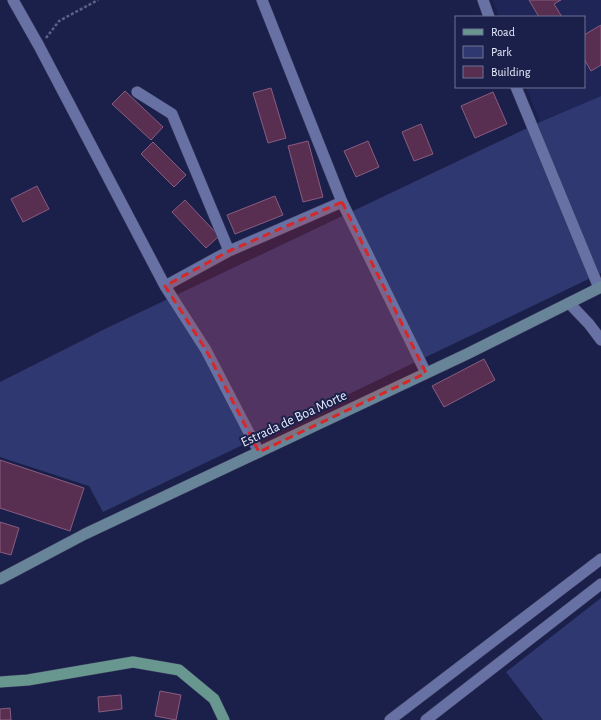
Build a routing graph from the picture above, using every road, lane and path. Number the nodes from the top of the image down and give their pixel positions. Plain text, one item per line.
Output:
1 (13, 0) edge
2 (98, 0) edge
3 (262, 0) edge
4 (483, 0) edge
5 (489, 16) edge
6 (39, 46) junction
7 (516, 88) edge
8 (137, 92) dead end
9 (342, 202) junction
10 (229, 251) junction
11 (165, 286) junction
12 (600, 288) edge
13 (569, 303) junction
14 (601, 340) edge
15 (426, 373) junction
16 (259, 452) junction
17 (601, 559) edge
18 (0, 579) edge
19 (601, 584) edge
20 (0, 682) edge
21 (224, 720) edge
22 (390, 720) edge
23 (426, 720) edge

1 - 6 street
2 - 6 path
3 - 9 street
4 - 5 street
6 - 11 street
7 - 12 street
8 - 10 street
9 - 10 street
9 - 15 street
10 - 11 street
11 - 16 street
12 - 13 main road, Estrada de Boa Morte
13 - 14 street
13 - 15 main road, Estrada de Boa Morte
15 - 16 main road, Estrada de Boa Morte
16 - 18 main road, Estrada de Boa Morte
17 - 22 street
19 - 23 street
20 - 21 main road

